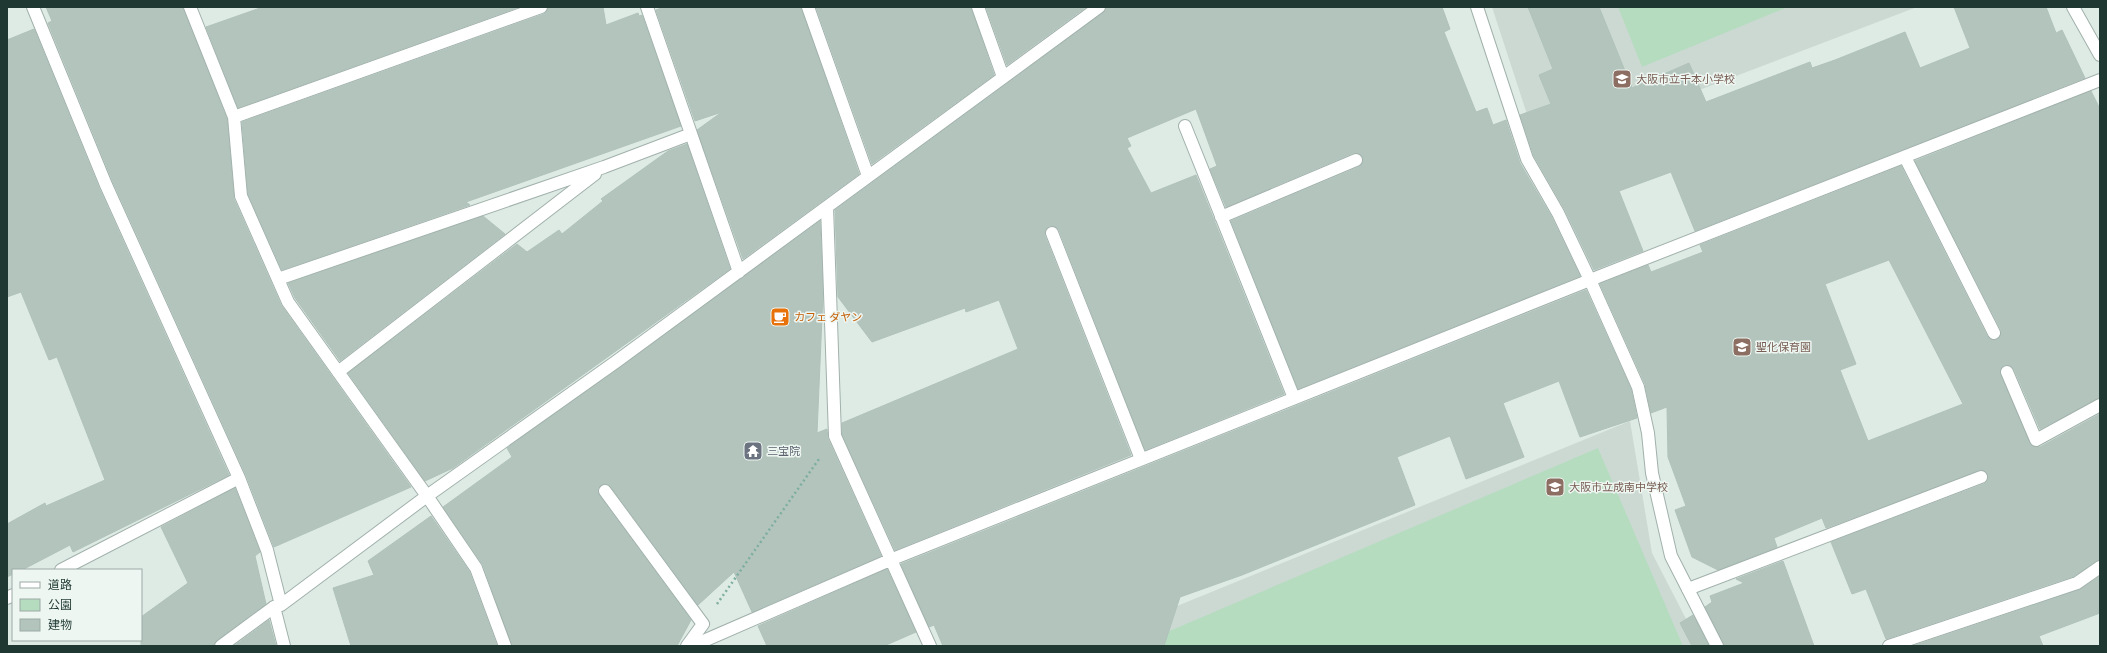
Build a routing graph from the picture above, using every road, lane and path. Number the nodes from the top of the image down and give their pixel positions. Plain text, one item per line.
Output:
1 (33, 7) edge
2 (190, 7) edge
3 (541, 7) edge
4 (647, 7) edge
5 (808, 7) edge
6 (978, 7) edge
7 (1099, 7) edge
8 (1477, 7) edge
9 (2074, 7) edge
10 (2100, 55) edge
11 (1003, 77) junction
12 (2100, 80) edge
13 (234, 117) junction
14 (1185, 126) dead end
15 (691, 134) junction
16 (1905, 157) junction
17 (1356, 160) dead end
18 (604, 167) junction
19 (868, 176) junction
20 (827, 207) junction
21 (1221, 218) junction
22 (1052, 233) dead end
23 (738, 272) junction
24 (278, 279) junction
25 (1590, 280) junction
26 (1994, 333) dead end
27 (338, 372) junction
28 (2007, 372) dead end
29 (1294, 398) junction
30 (2100, 405) edge
31 (835, 436) junction
32 (1141, 459) junction
33 (1981, 477) dead end
34 (239, 478) junction
35 (605, 491) dead end
36 (428, 496) junction
37 (890, 560) junction
38 (2100, 567) edge
39 (63, 569) edge
40 (1688, 589) junction
41 (278, 606) junction
42 (703, 624) junction
43 (221, 646) edge
44 (284, 646) edge
45 (505, 646) edge
46 (687, 646) edge
47 (692, 646) edge
48 (930, 646) edge
49 (1717, 646) edge
50 (1889, 646) edge

1 - 34 street
2 - 13 street
3 - 13 street
4 - 15 street
5 - 19 street
6 - 11 street
7 - 11 street
8 - 25 street
9 - 10 street
11 - 19 street
12 - 16 street
13 - 24 street
14 - 21 street
15 - 18 street
15 - 23 street
16 - 25 street
16 - 26 street
17 - 21 street
18 - 24 street
18 - 27 street
19 - 20 street
20 - 23 street
20 - 31 street
21 - 29 street
22 - 32 street
23 - 36 street
24 - 27 street
25 - 29 street
25 - 40 street
27 - 36 street
28 - 30 street
29 - 32 street
31 - 37 street
31 - 42 path
32 - 37 street
33 - 40 street
34 - 39 street
34 - 41 street
35 - 42 street
36 - 41 street
36 - 45 street
37 - 47 street
37 - 48 street
38 - 50 street
40 - 49 street
41 - 43 street
41 - 44 street
42 - 46 street

